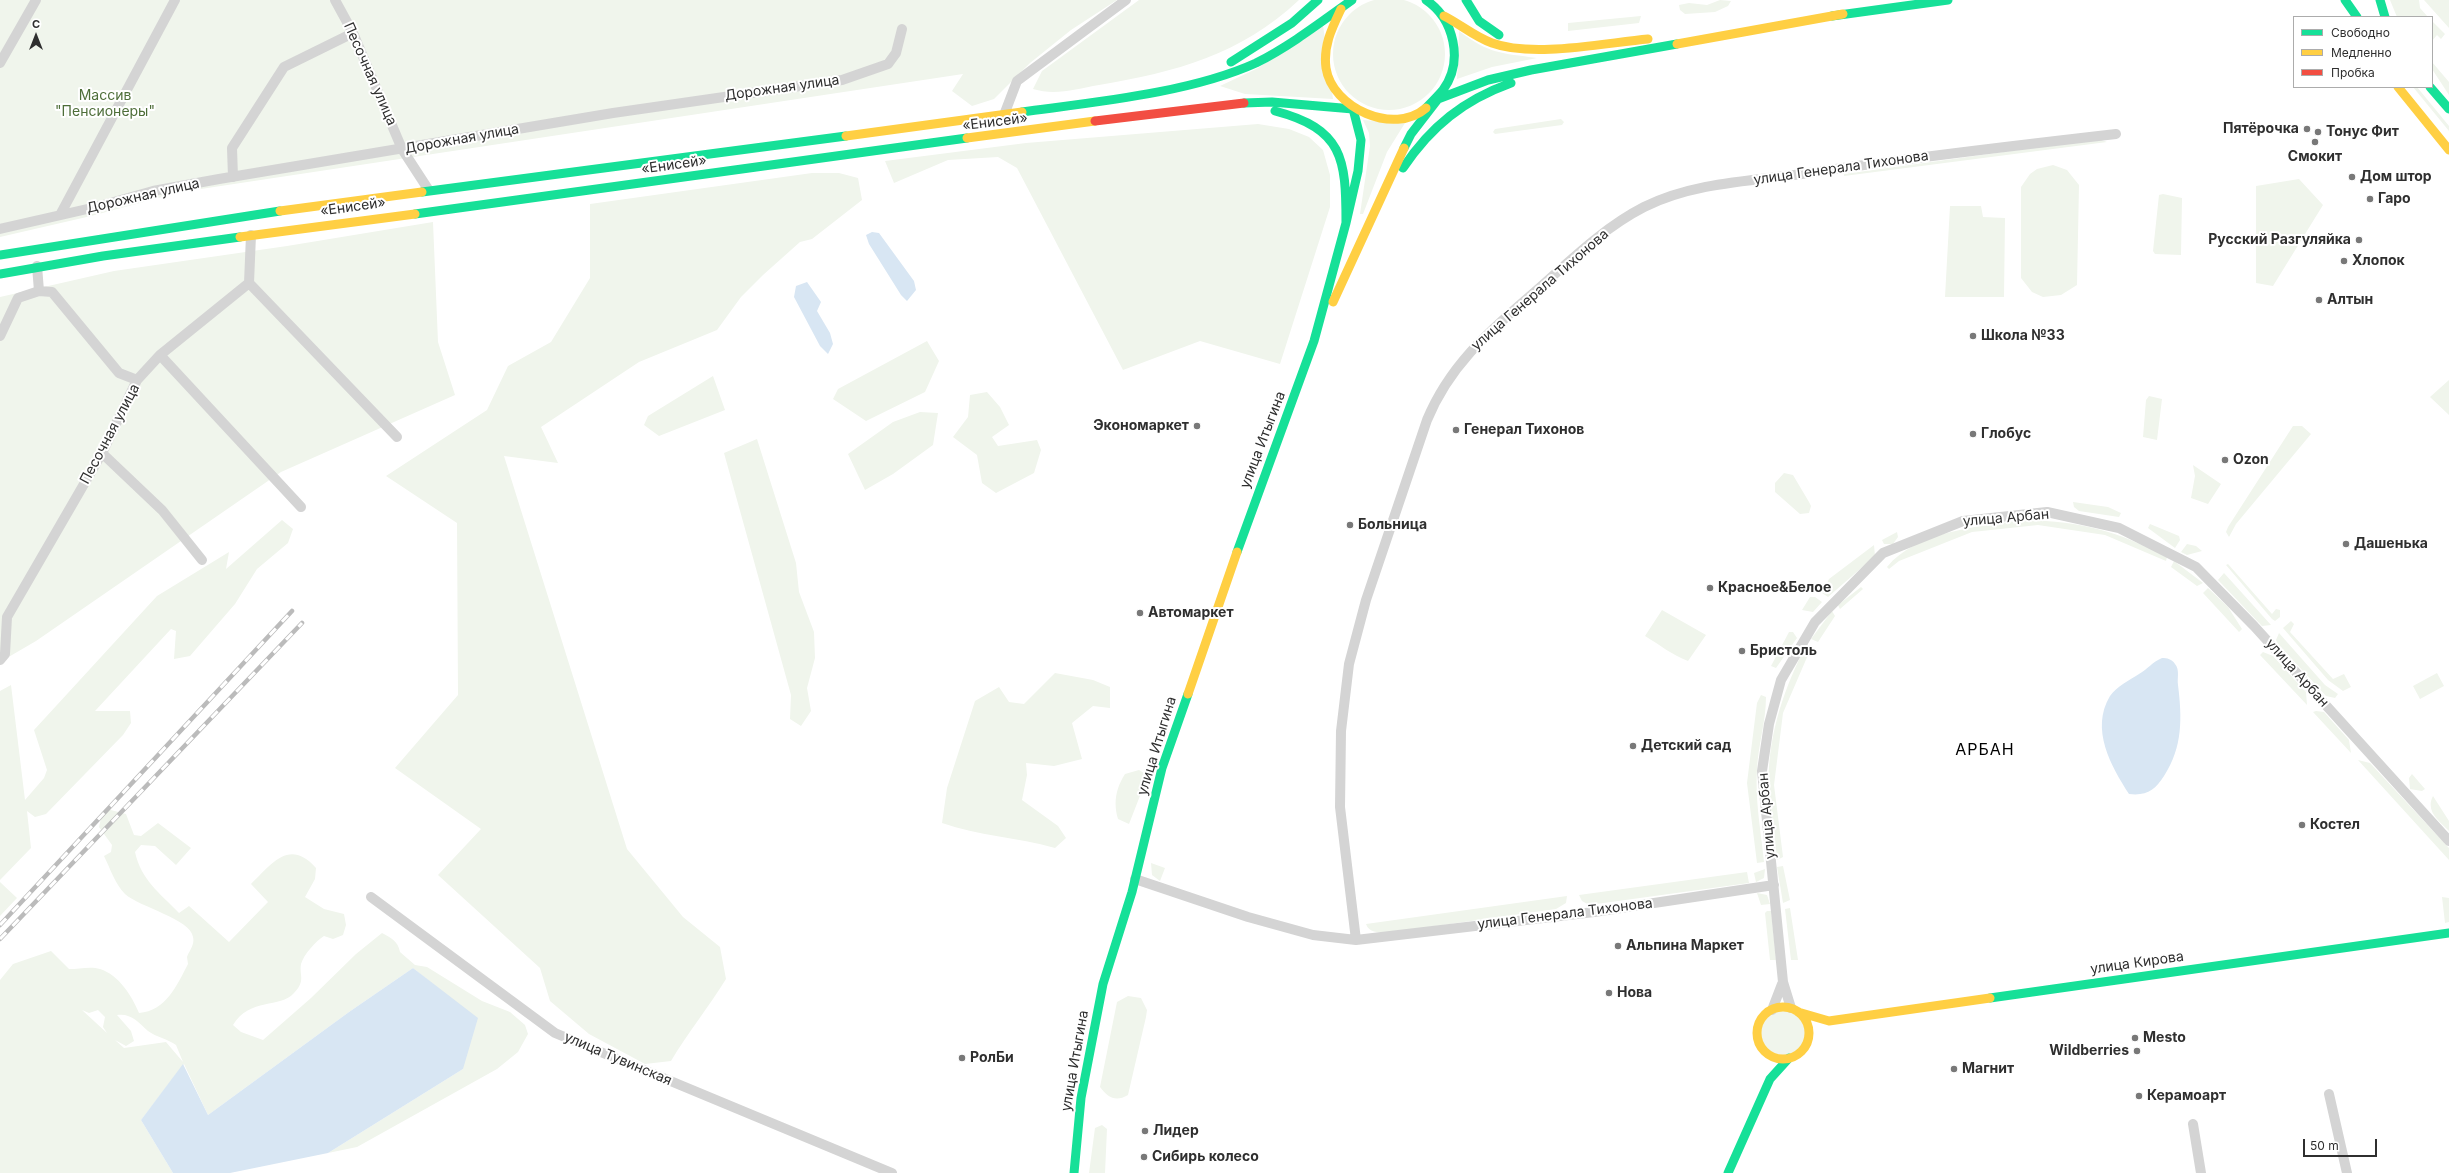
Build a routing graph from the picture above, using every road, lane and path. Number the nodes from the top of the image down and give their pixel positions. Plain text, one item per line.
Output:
1 (36, 0) edge
2 (175, 0) edge
3 (335, 0) edge
4 (1126, 0) edge
5 (1318, 0) edge
6 (1352, 0) edge
7 (1426, 0) edge
8 (1466, 0) edge
9 (1948, 0) edge
10 (2345, 0) edge
11 (2380, 0) edge
12 (1444, 2) dead end
13 (1345, 3) edge
14 (1843, 14) junction
15 (1444, 16) junction
16 (2356, 16) edge
17 (2385, 16) edge
18 (902, 29) dead end
19 (353, 33) junction
20 (1582, 45) junction
21 (1574, 62) junction
22 (0, 63) edge
23 (2399, 88) edge
24 (2431, 88) edge
25 (1159, 90) junction
26 (1438, 99) junction
27 (1228, 103) junction
28 (1353, 109) junction
29 (2449, 109) edge
30 (1004, 115) junction
31 (2116, 134) dead end
32 (402, 149) junction
33 (2449, 150) edge
34 (234, 177) junction
35 (428, 189) junction
36 (60, 216) junction
37 (1346, 223) junction
38 (1367, 225) junction
39 (0, 229) edge
40 (251, 235) junction
41 (0, 255) edge
42 (37, 266) junction
43 (0, 274) edge
44 (249, 283) junction
45 (39, 291) junction
46 (0, 336) edge
47 (1314, 340) junction
48 (160, 355) junction
49 (137, 380) junction
50 (397, 437) dead end
51 (102, 453) junction
52 (301, 507) dead end
53 (202, 560) dead end
54 (0, 660) edge
55 (2449, 841) edge
56 (1135, 880) junction
57 (1774, 885) junction
58 (371, 897) dead end
59 (2449, 933) edge
60 (1356, 940) junction
61 (1783, 982) junction
62 (1772, 1010) junction
63 (1795, 1010) junction
64 (1829, 1021) junction
65 (1809, 1036) junction
66 (1766, 1052) junction
67 (1789, 1058) junction
68 (1770, 1079) junction
69 (2328, 1094) dead end
70 (2193, 1124) dead end
71 (892, 1173) edge
72 (1074, 1173) edge
73 (1728, 1173) edge
74 (2201, 1173) edge
75 (2347, 1173) edge

1 - 22 street
2 - 36 street
3 - 19 street, Песочная улица
4 - 30 street
5 - 25 main road
6 - 13 main road, «Енисей»
7 - 15 main road, «Енисей»
8 - 20 main road
9 - 14 main road
10 - 16 main road
11 - 17 main road
12 - 15 main road, «Енисей»
13 - 25 main road
13 - 28 main road, «Енисей»
14 - 20 main road
14 - 21 main road
15 - 20 main road
15 - 26 main road, «Енисей»
18 - 32 street, Дорожная улица
19 - 32 street, Песочная улица
19 - 34 street
21 - 26 main road
21 - 38 main road
23 - 33 main road
24 - 29 main road
25 - 30 main road, «Енисей»
26 - 28 main road, «Енисей»
26 - 38 main road, улица Итыгина
27 - 28 main road, «Енисей»
27 - 37 main road
27 - 40 main road, «Енисей»
28 - 37 main road, улица Итыгина
30 - 35 main road, «Енисей»
31 - 60 street, улица Генерала Тихонова
32 - 34 street, Дорожная улица
32 - 35 street, Песочная улица
34 - 36 street, Дорожная улица
35 - 41 main road, «Енисей»
36 - 39 street, Дорожная улица
37 - 47 main road, улица Итыгина
38 - 47 main road, улица Итыгина
40 - 42 main road, «Енисей»
40 - 44 street
42 - 43 main road, «Енисей»
42 - 45 street
44 - 48 street, Песочная улица
44 - 50 street
45 - 46 street
45 - 49 street
47 - 56 main road, улица Итыгина
48 - 49 street, Песочная улица
48 - 52 street
49 - 51 street, Песочная улица
51 - 53 street
51 - 54 street, Песочная улица
55 - 57 street, улица Арбан
56 - 60 street, улица Генерала Тихонова
56 - 72 main road, улица Итыгина
57 - 60 street, улица Генерала Тихонова
57 - 61 street, улица Арбан
58 - 71 street, улица Тувинская
59 - 64 main road, улица Кирова
61 - 62 street
61 - 63 street
62 - 63 main road
62 - 66 main road
63 - 64 main road
63 - 65 main road
64 - 65 main road
65 - 67 main road
66 - 67 main road
66 - 68 main road
67 - 68 main road
68 - 73 main road
69 - 75 street
70 - 74 street

